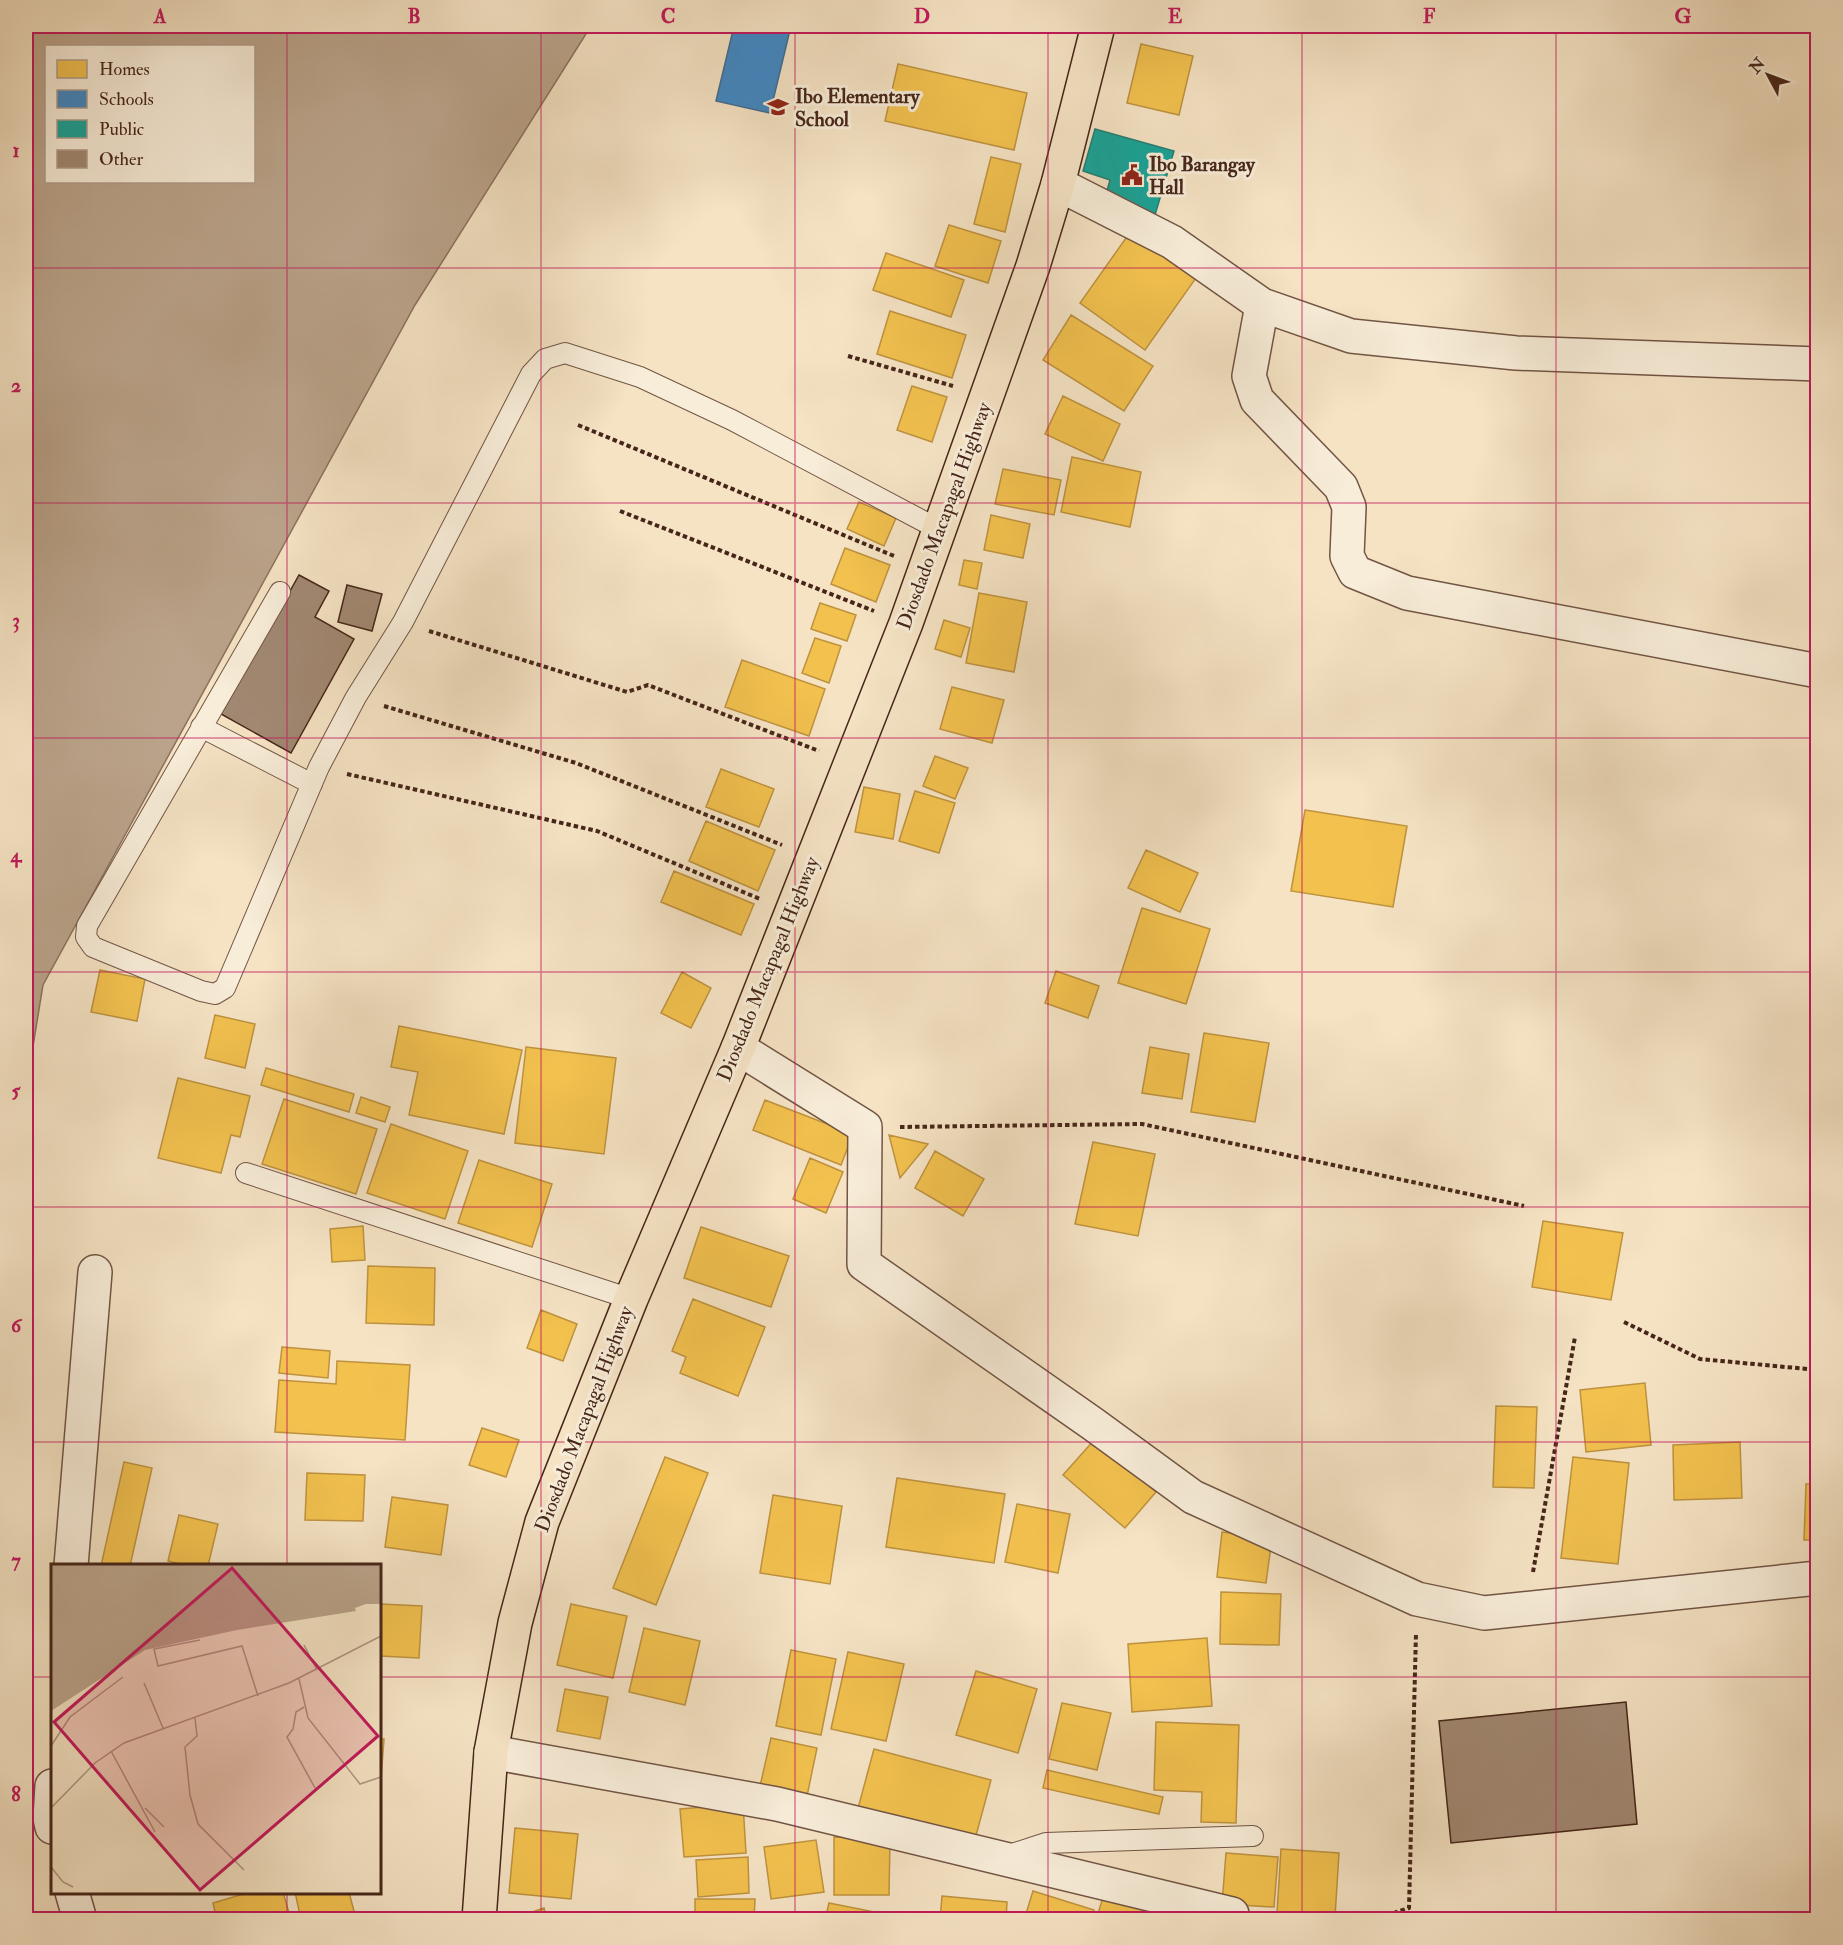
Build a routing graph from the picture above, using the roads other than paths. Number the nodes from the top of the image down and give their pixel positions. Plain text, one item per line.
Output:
1 (1098, 26) edge
2 (1058, 184) junction
3 (1262, 305) junction
4 (1818, 364) edge
5 (940, 530) junction
6 (280, 592) dead end
7 (1818, 670) edge
8 (201, 727) junction
9 (316, 776) junction
10 (738, 1048) junction
11 (246, 1173) dead end
12 (95, 1272) dead end
13 (632, 1299) junction
14 (71, 1564) edge
15 (1818, 1578) edge
16 (491, 1752) junction
17 (51, 1802) edge
18 (51, 1822) edge
19 (1252, 1836) dead end
20 (1001, 1858) junction
21 (72, 1894) edge
22 (1232, 1914) dead end
23 (80, 1920) edge
24 (479, 1920) edge

1 - 2 highway, Diosdado Macapagal Highway
2 - 3 street
2 - 5 highway, Diosdado Macapagal Highway
3 - 4 street
3 - 7 street
5 - 9 lane
5 - 10 highway, Diosdado Macapagal Highway
6 - 8 lane
8 - 9 lane
8 - 9 lane
10 - 13 highway, Diosdado Macapagal Highway
10 - 15 street
11 - 13 lane
12 - 14 street
13 - 16 highway, Diosdado Macapagal Highway
16 - 20 street
16 - 24 highway, Diosdado Macapagal Highway
17 - 18 street
19 - 20 lane
20 - 22 street
21 - 23 street

